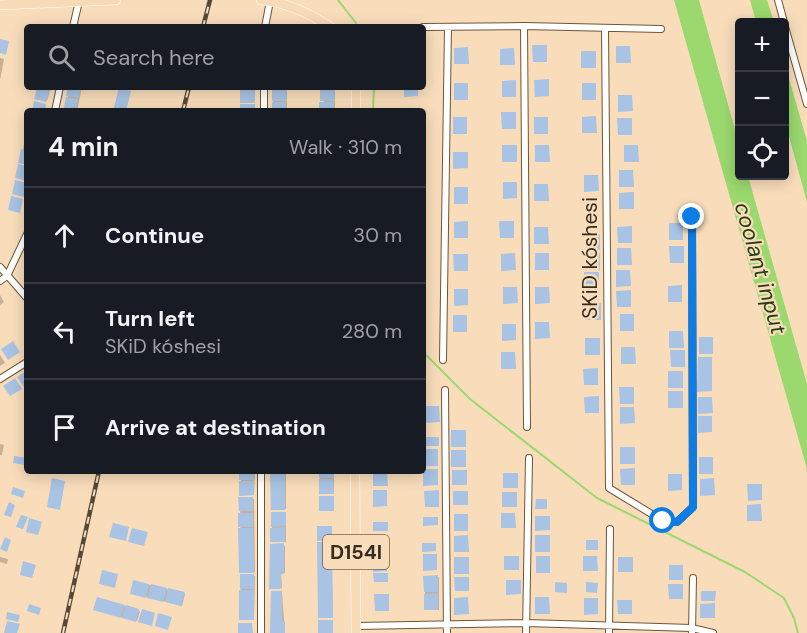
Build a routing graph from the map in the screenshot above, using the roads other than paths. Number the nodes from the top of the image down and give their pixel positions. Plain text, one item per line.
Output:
1 (116, 0) edge
2 (261, 0) edge
3 (778, 0) edge
4 (270, 1) edge
5 (79, 2) junction
6 (0, 5) edge
7 (783, 18) edge
8 (74, 24) edge
9 (266, 24) edge
10 (325, 24) edge
11 (524, 26) junction
12 (426, 27) edge
13 (448, 27) junction
14 (605, 28) junction
15 (661, 29) dead end
16 (789, 41) edge
17 (59, 90) edge
18 (264, 90) edge
19 (356, 90) edge
20 (807, 104) edge
21 (56, 108) edge
22 (264, 108) edge
23 (356, 108) edge
24 (692, 217) dead end
25 (24, 240) edge
26 (0, 267) edge
27 (7, 276) junction
28 (0, 281) edge
29 (24, 295) edge
30 (443, 360) dead end
31 (24, 364) edge
32 (0, 379) edge
33 (445, 390) dead end
34 (527, 428) dead end
35 (529, 458) dead end
36 (261, 474) edge
37 (355, 474) edge
38 (610, 529) dead end
39 (693, 578) dead end
40 (526, 623) junction
41 (447, 624) junction
42 (356, 629) edge
43 (609, 629) edge
44 (692, 631) edge
45 (261, 633) edge
46 (447, 633) edge
47 (526, 633) edge
48 (713, 633) edge

1 - 5 main road
2 - 4 main road
3 - 7 street
4 - 9 street
4 - 10 main road
5 - 6 main road
5 - 8 street
11 - 13 street
11 - 14 street
11 - 34 street
12 - 13 street
13 - 30 street
14 - 15 street
14 - 24 street, SKiD kóshesi
16 - 20 street
17 - 21 street
18 - 22 street
19 - 23 main road
25 - 27 street
26 - 27 street
27 - 28 street
27 - 29 street
31 - 32 street
33 - 41 street
35 - 40 street
36 - 45 street
37 - 42 main road, D154l
38 - 43 street
39 - 44 street
40 - 41 street
40 - 43 street
40 - 47 street
41 - 42 street
41 - 46 street
43 - 44 street
44 - 48 street

